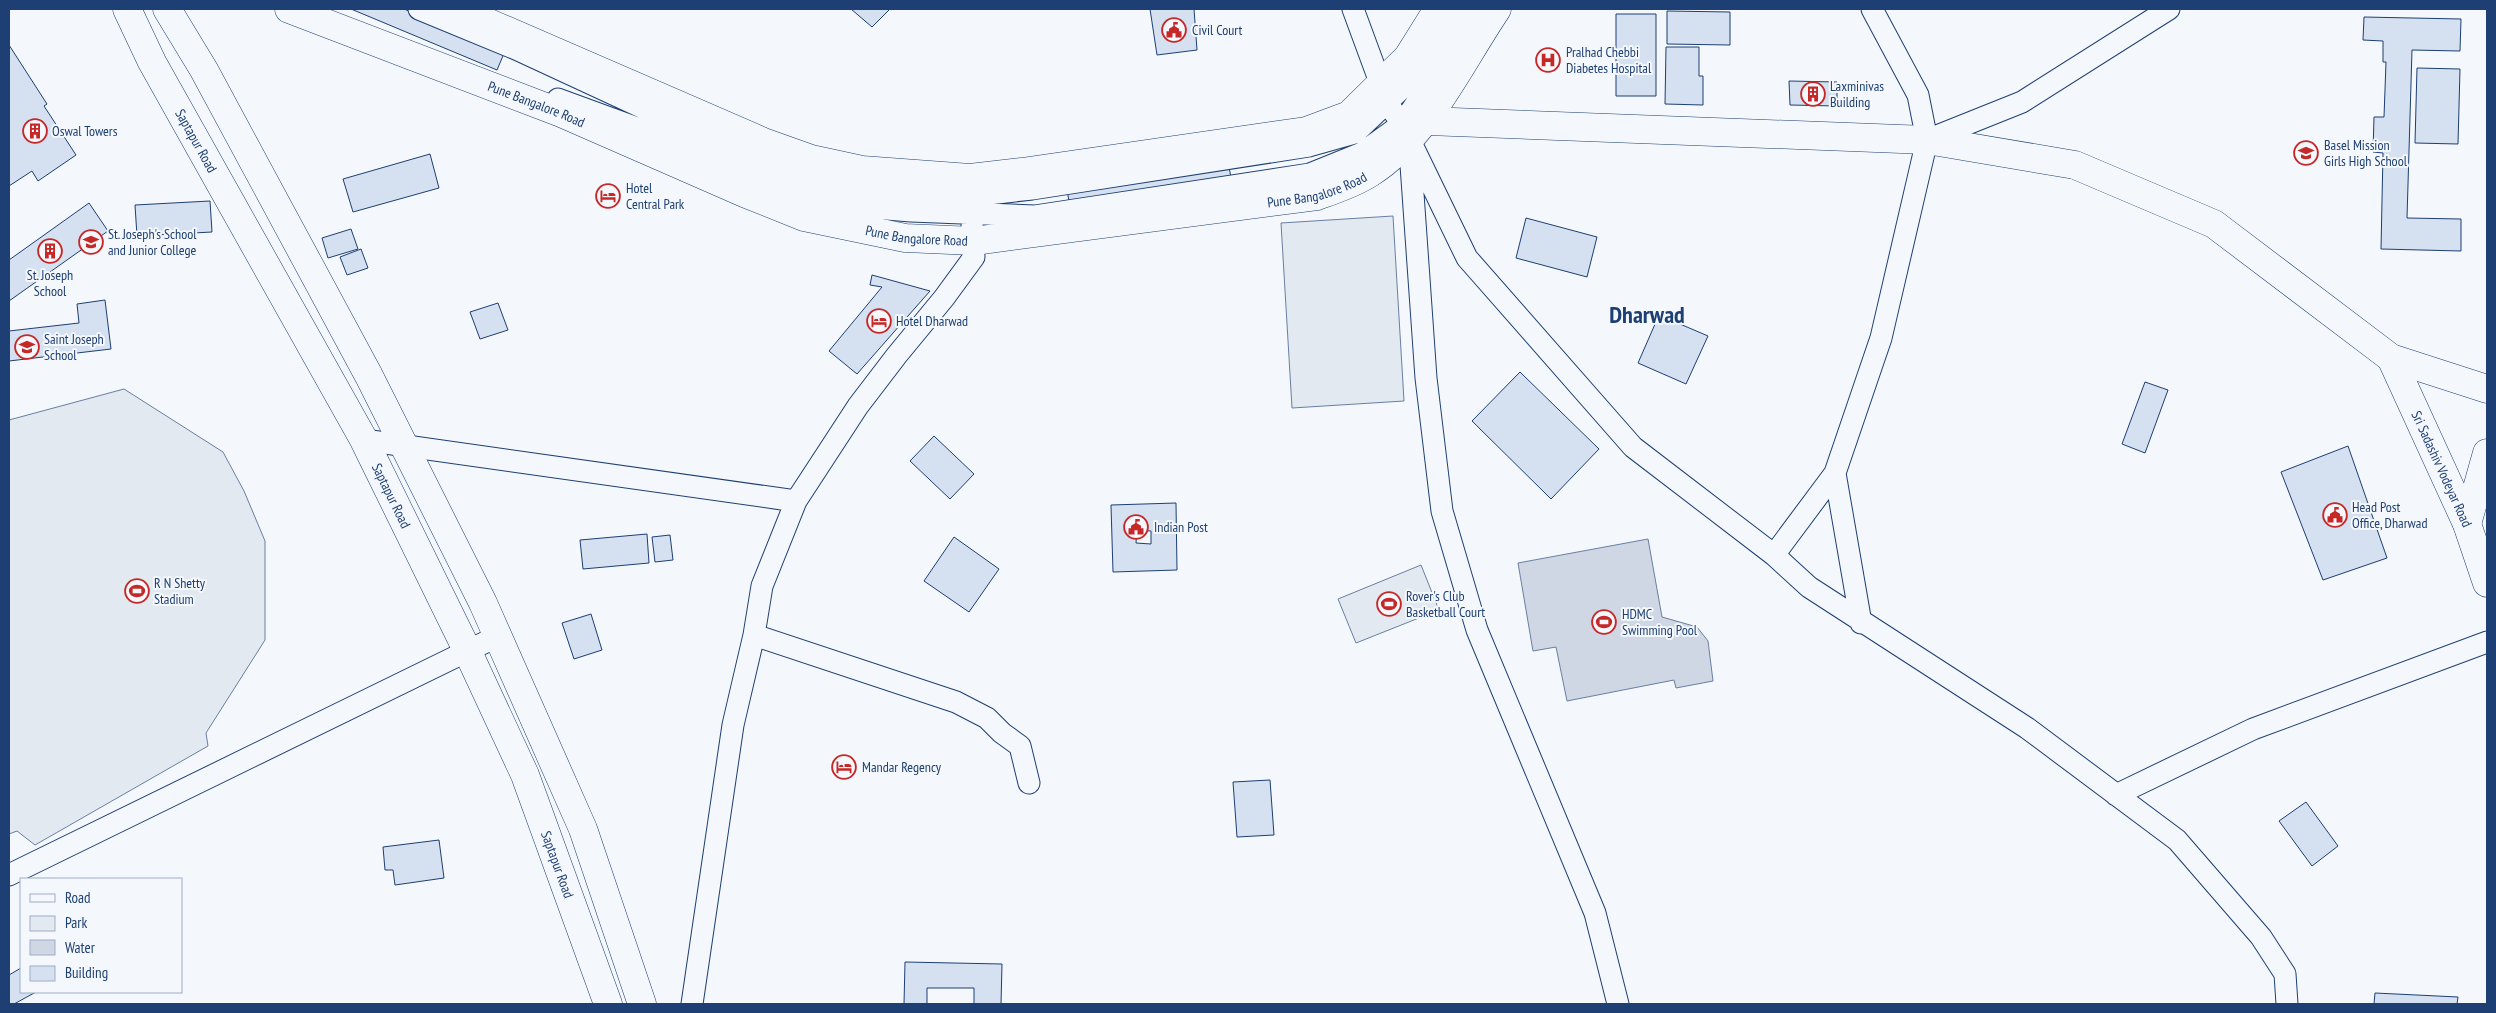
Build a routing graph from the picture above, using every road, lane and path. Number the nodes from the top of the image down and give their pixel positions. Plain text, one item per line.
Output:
1 (127, 9) edge
2 (167, 9) edge
3 (289, 9) edge
4 (326, 9) edge
5 (419, 9) edge
6 (457, 9) edge
7 (1353, 9) edge
8 (1438, 9) edge
9 (1460, 9) edge
10 (1481, 9) edge
11 (1497, 9) edge
12 (1872, 9) edge
13 (2169, 9) edge
14 (1384, 94) junction
15 (1413, 128) junction
16 (1927, 140) junction
17 (971, 196) junction
18 (974, 241) junction
19 (2391, 358) junction
20 (2487, 389) edge
21 (364, 440) junction
22 (404, 446) junction
23 (2487, 453) edge
24 (1835, 473) junction
25 (796, 502) junction
26 (2467, 524) junction
27 (1774, 555) junction
28 (2487, 583) edge
29 (1861, 623) junction
30 (754, 635) junction
31 (498, 636) junction
32 (2487, 642) edge
33 (467, 650) junction
34 (1029, 783) dead end
35 (2116, 795) junction
36 (9, 875) edge
37 (608, 1004) edge
38 (642, 1004) edge
39 (692, 1004) edge
40 (1618, 1004) edge
41 (2287, 1004) edge

1 - 21 main road, Saptapur Road
2 - 22 main road
3 - 18 main road, Pune Bangalore Road
4 - 17 street
5 - 17 street
6 - 17 main road
7 - 14 street
8 - 14 main road
9 - 14 street
10 - 15 street
11 - 15 main road, Pune Bangalore Road
12 - 16 street
13 - 16 street
14 - 15 street
14 - 17 main road
15 - 16 main road
15 - 17 street
15 - 18 main road, Pune Bangalore Road
15 - 27 street
15 - 40 street
16 - 19 main road
16 - 24 street
17 - 18 street
18 - 25 street
19 - 20 main road
19 - 26 main road, Sri Sadashiv Vodeyar Road
21 - 22 street
21 - 33 main road, Saptapur Road
22 - 25 street
22 - 31 main road
23 - 26 main road
24 - 27 street
24 - 29 street
25 - 30 street
26 - 28 main road, Sri Sadashiv Vodeyar Road
27 - 29 street
29 - 35 street
30 - 34 street
30 - 39 street
31 - 33 street
31 - 38 main road
32 - 35 street
33 - 36 street
33 - 37 main road, Saptapur Road
35 - 41 street

